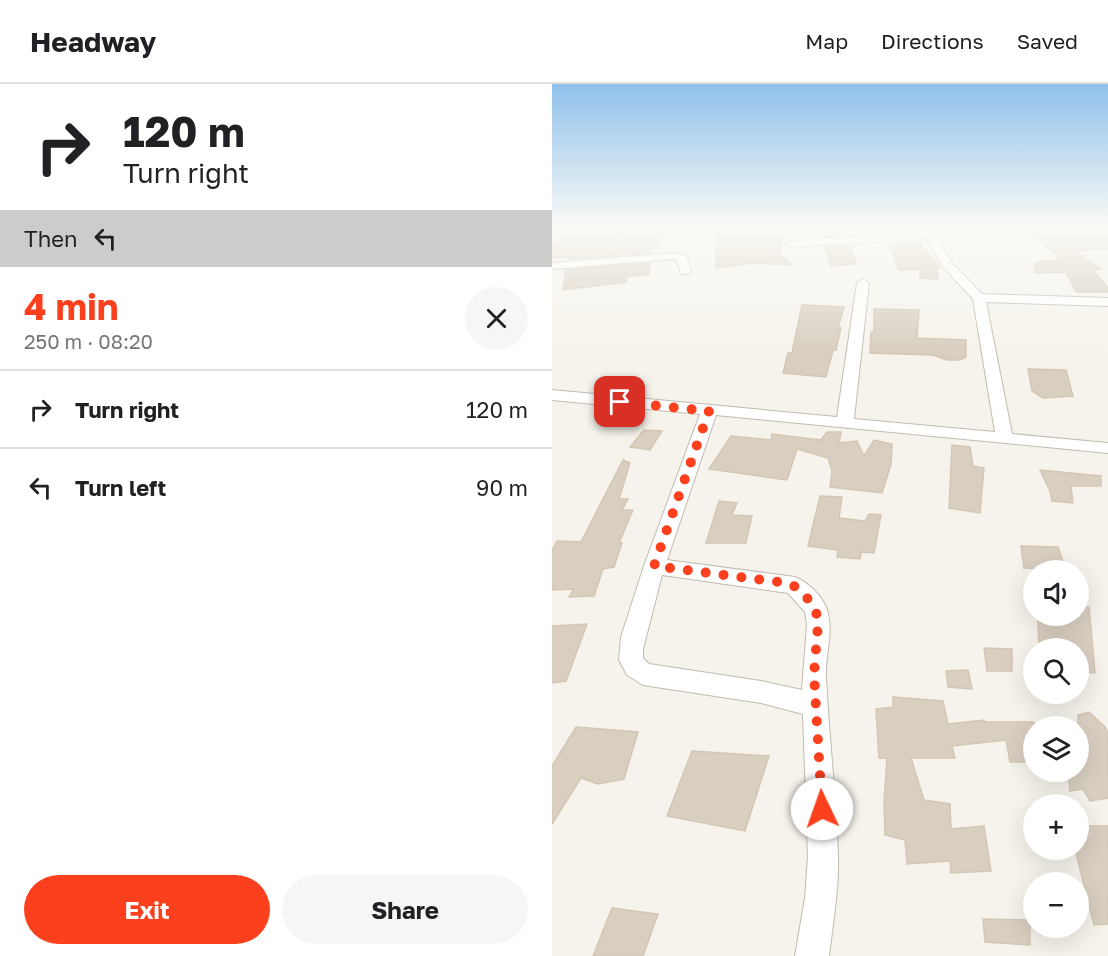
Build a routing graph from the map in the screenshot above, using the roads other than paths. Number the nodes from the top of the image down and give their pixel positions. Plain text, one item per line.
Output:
1 (951, 270) edge
2 (863, 283) dead end
3 (979, 298) junction
4 (1108, 302) edge
5 (552, 395) edge
6 (709, 411) junction
7 (845, 422) junction
8 (1004, 437) junction
9 (1108, 448) edge
10 (654, 566) junction
11 (815, 705) junction
12 (813, 947) edge

1 - 3 street
2 - 7 street
3 - 4 street
3 - 8 street
5 - 6 street
6 - 7 street
6 - 10 street
7 - 8 street
8 - 9 street
10 - 11 street
10 - 11 street
11 - 12 street

